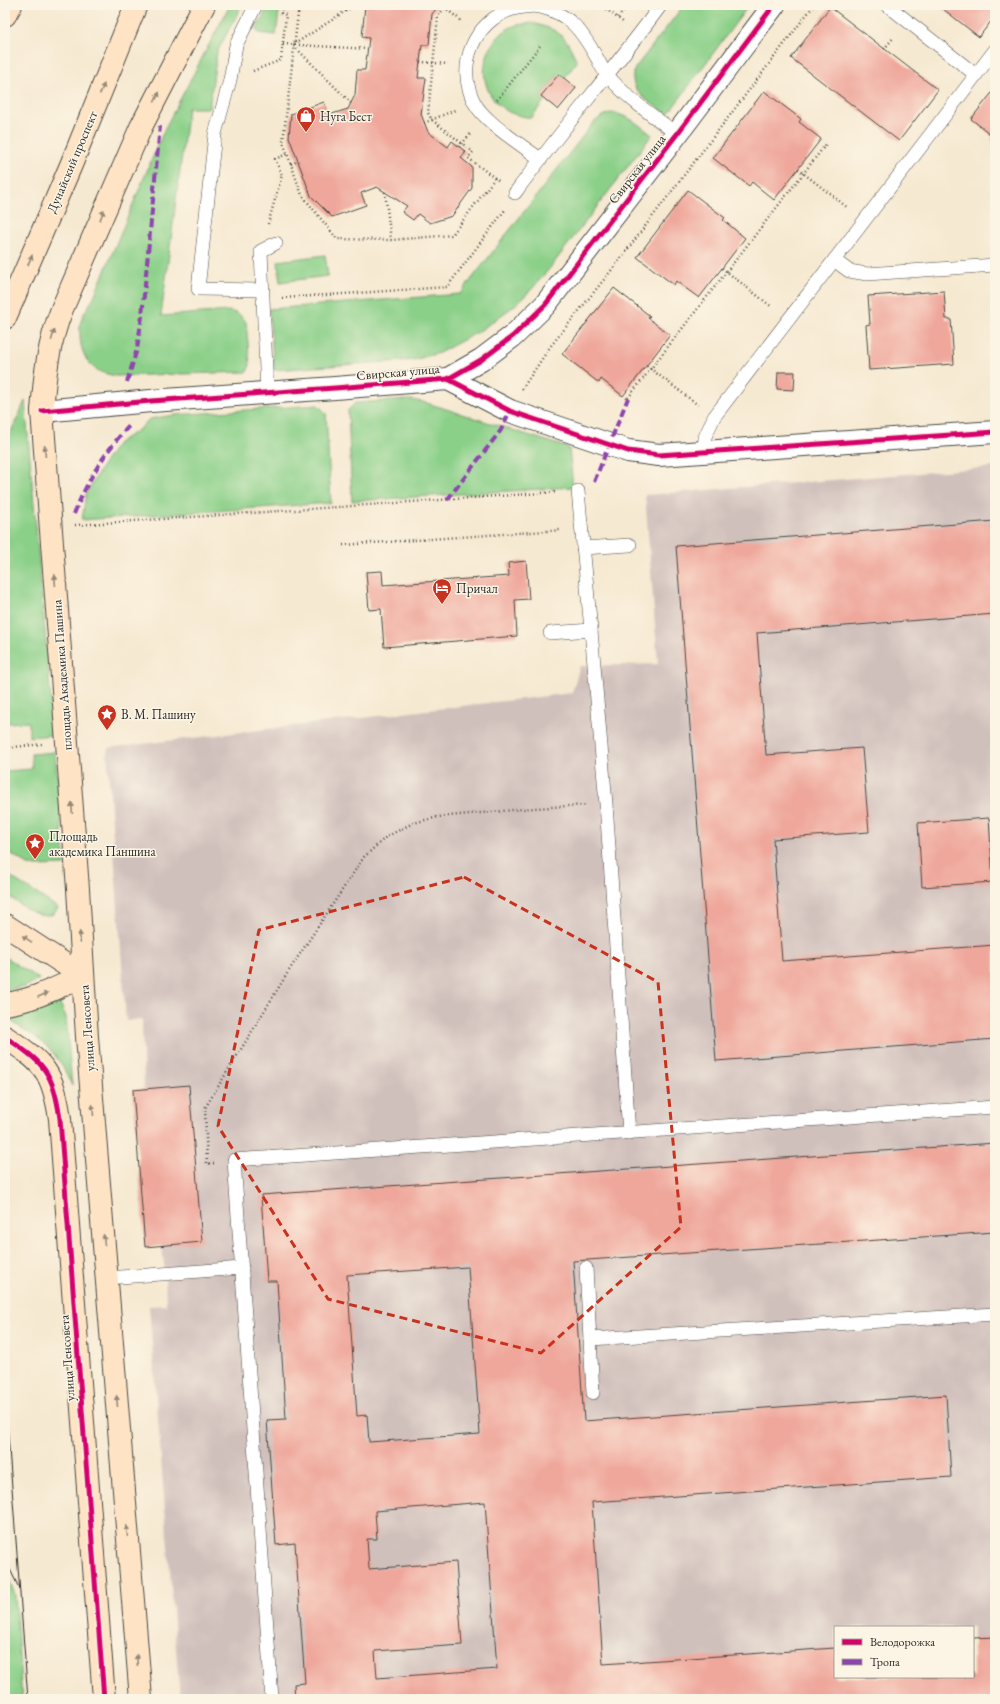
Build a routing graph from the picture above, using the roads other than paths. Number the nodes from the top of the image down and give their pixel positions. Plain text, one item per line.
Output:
1 (11, 5) edge
2 (136, 5) edge
3 (204, 5) edge
4 (256, 5) edge
5 (661, 5) edge
6 (774, 5) edge
7 (887, 5) edge
8 (5, 15) edge
9 (995, 50) edge
10 (607, 75) junction
11 (976, 75) junction
12 (677, 134) junction
13 (540, 159) junction
14 (515, 193) road end
15 (276, 244) dead end
16 (834, 260) junction
17 (995, 265) edge
18 (262, 295) junction
19 (5, 318) edge
20 (448, 379) junction
21 (267, 393) junction
22 (42, 411) junction
23 (995, 432) edge
24 (704, 452) junction
25 (578, 491) road end
26 (630, 545) dead end
27 (583, 548) junction
28 (591, 630) junction
29 (550, 633) dead end
30 (5, 925) edge
31 (83, 976) junction
32 (5, 1004) edge
33 (5, 1037) edge
34 (995, 1107) edge
35 (629, 1133) junction
36 (242, 1268) junction
37 (586, 1268) dead end
38 (107, 1278) junction
39 (995, 1314) edge
40 (590, 1339) junction
41 (593, 1393) dead end
42 (104, 1699) edge
43 (140, 1699) edge
44 (272, 1699) edge

1 - 8 main road
19 -> 2 main road, Дунайский проспект
22 -> 3 main road, площадь Академика Пашина
4 - 18 lane
5 - 10 lane
6 - 12 street, Свирская улица
7 - 11 lane
9 - 11 lane
10 - 12 lane
10 - 13 lane
10 - 13 lane
11 - 16 lane
12 - 20 street, Свирская улица
13 - 14 lane
15 - 18 lane
16 - 17 lane
16 - 24 lane
18 - 21 lane
20 - 21 street, Свирская улица
20 - 24 street
21 - 22 street, Свирская улица
31 -> 22 main road, площадь Академика Пашина
23 - 24 street
25 - 27 lane
26 - 27 lane
27 - 28 lane
28 - 29 lane
28 - 35 lane
31 -> 30 main road, улица Ленсовета
32 -> 31 main road
38 -> 31 main road, улица Ленсовета
33 - 42 main road, улица Ленсовета
34 - 35 lane
35 - 36 lane
36 - 38 lane
36 - 44 lane
37 - 40 lane
43 -> 38 main road, улица Ленсовета
39 - 40 lane
40 - 41 lane

